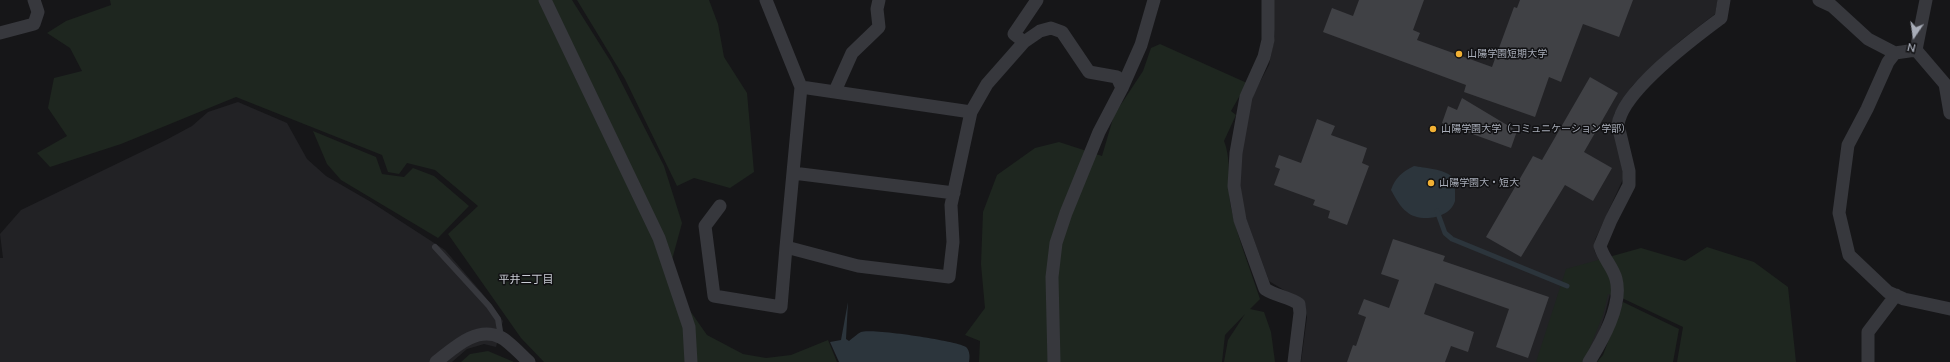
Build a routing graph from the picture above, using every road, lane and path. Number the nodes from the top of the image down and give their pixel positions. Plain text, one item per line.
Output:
1 (34, 0) edge
2 (544, 0) edge
3 (766, 0) edge
4 (879, 0) edge
5 (1037, 0) edge
6 (1154, 0) edge
7 (1268, 0) edge
8 (1724, 0) edge
9 (1819, 0) edge
10 (1926, 0) edge
11 (0, 34) edge
12 (1024, 42) junction
13 (1916, 50) junction
14 (1895, 53) junction
15 (801, 87) junction
16 (1122, 88) junction
17 (835, 91) junction
18 (972, 112) junction
19 (1950, 113) edge
20 (793, 173) junction
21 (954, 193) junction
22 (720, 206) dead end
23 (435, 247) dead end
24 (786, 247) junction
25 (1896, 295) junction
26 (1950, 309) edge
27 (501, 337) junction
28 (436, 362) edge
29 (528, 362) edge
30 (691, 362) edge
31 (1054, 362) edge
32 (1294, 362) edge
33 (1589, 362) edge
34 (1868, 362) edge

1 - 11 street
2 - 30 street
3 - 15 street
4 - 17 street
5 - 12 street
6 - 16 street
7 - 32 street
8 - 33 street
9 - 14 street
10 - 13 street
12 - 16 street
12 - 18 street
13 - 14 street
13 - 19 street
14 - 25 street
15 - 17 street
15 - 20 street
16 - 31 street
17 - 18 street
18 - 21 street
20 - 21 street
20 - 24 street
21 - 24 street
22 - 24 street
23 - 27 lane
25 - 26 street
25 - 34 street
27 - 28 street
27 - 29 street

